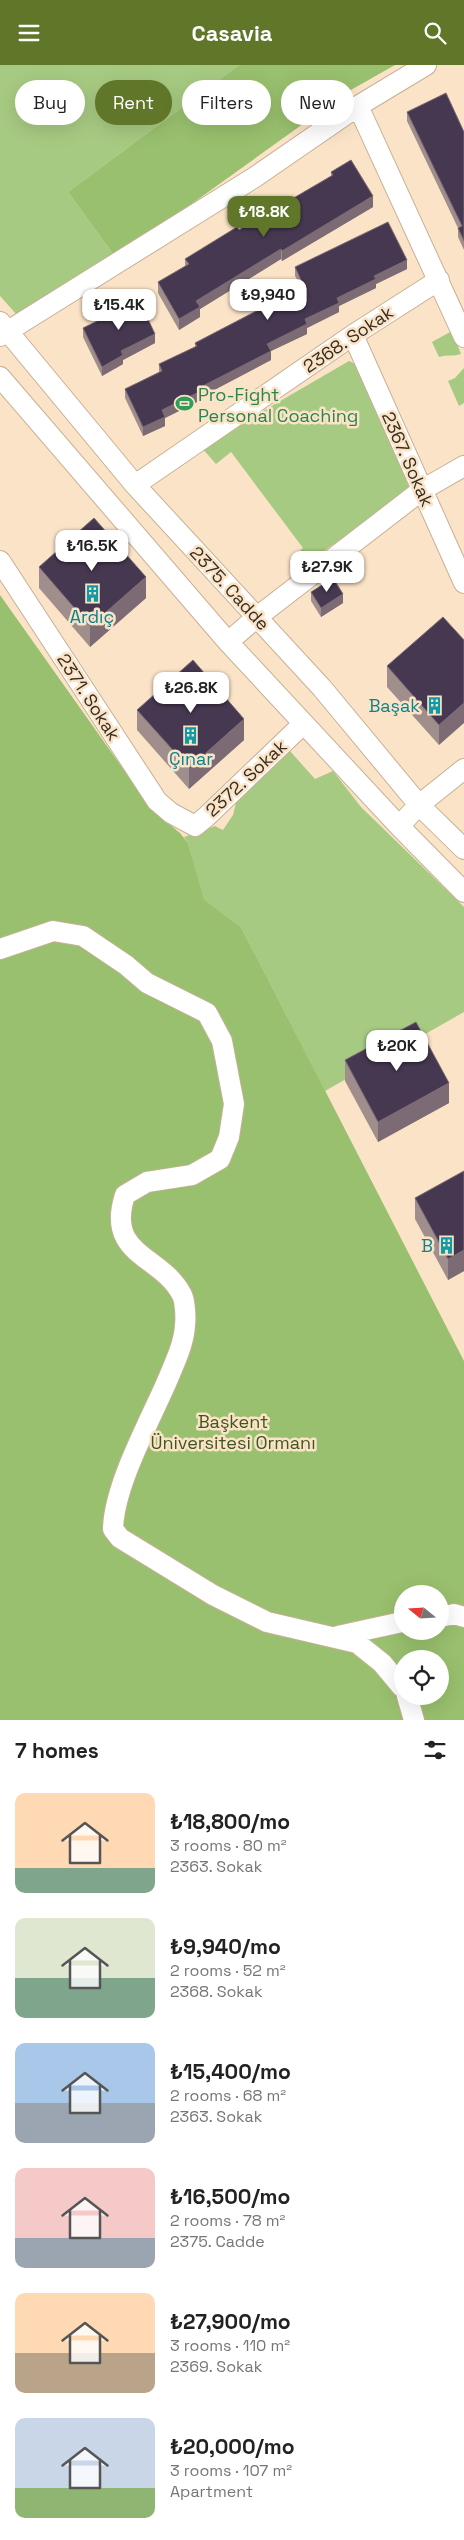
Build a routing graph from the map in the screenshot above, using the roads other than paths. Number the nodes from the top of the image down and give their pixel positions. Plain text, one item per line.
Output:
1 (426, 65) edge
2 (358, 106) junction
3 (439, 280) junction
4 (3, 329) edge
5 (353, 335) junction
6 (464, 337) edge
7 (0, 377) edge
8 (464, 466) edge
9 (135, 485) junction
10 (422, 491) junction
11 (0, 561) edge
12 (464, 583) edge
13 (257, 617) junction
14 (228, 642) junction
15 (304, 724) junction
16 (464, 769) edge
17 (419, 805) junction
18 (187, 823) joint
19 (399, 826) junction
20 (464, 849) edge
21 (464, 892) edge
22 (0, 949) edge
23 (449, 1615) edge
24 (464, 1617) edge
25 (394, 1625) edge
26 (334, 1637) junction
27 (394, 1677) edge
28 (410, 1705) edge
29 (414, 1720) edge

1 - 2 street
2 - 3 street
2 - 4 street
3 - 5 street, 2368. Sokak
3 - 6 street
4 - 9 street, 2375. Cadde
5 - 9 street, 2368. Sokak
5 - 10 street, 2367. Sokak
7 - 14 street, 2375. Cadde
8 - 10 street
9 - 13 street, 2375. Cadde
10 - 12 street, 2367. Sokak
10 - 13 street
11 - 18 street, 2371. Sokak
13 - 14 street
13 - 17 street, 2375. Cadde
14 - 15 street, 2375. Cadde
15 - 18 street, 2372. Sokak
15 - 19 street, 2375. Cadde
16 - 17 street
17 - 19 street
17 - 20 street, 2375. Cadde
19 - 21 street, 2375. Cadde
22 - 26 street
23 - 24 street
25 - 26 street
26 - 27 street
28 - 29 street

